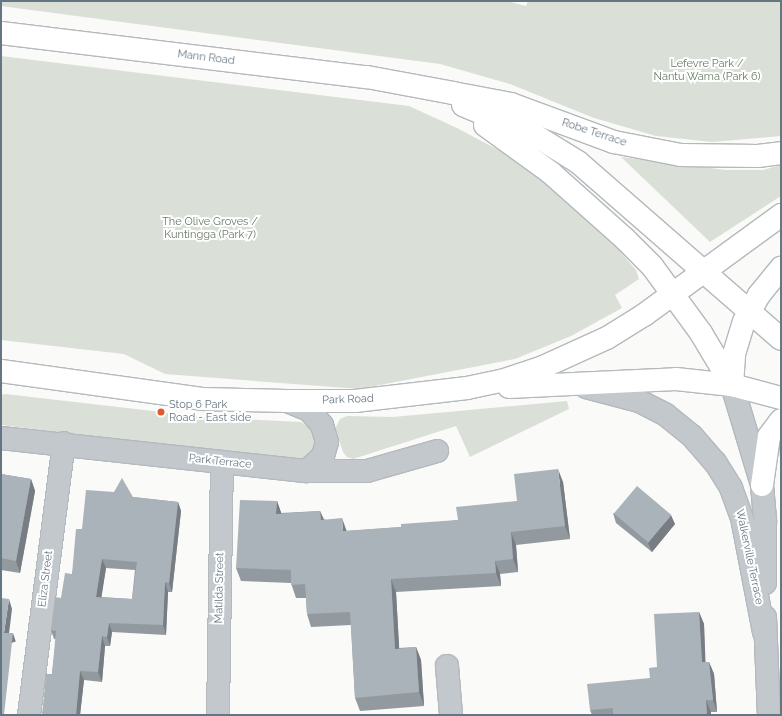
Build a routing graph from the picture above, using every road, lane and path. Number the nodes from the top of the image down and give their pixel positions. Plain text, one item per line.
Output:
1 (1, 33) edge
2 (410, 85) junction
3 (781, 153) edge
4 (781, 215) edge
5 (781, 268) edge
6 (704, 271) junction
7 (674, 294) junction
8 (750, 310) junction
9 (781, 339) edge
10 (1, 371) edge
11 (29, 375) junction
12 (1, 380) edge
13 (572, 384) junction
14 (732, 385) junction
15 (467, 388) junction
16 (781, 398) edge
17 (287, 401) junction
18 (781, 420) edge
19 (1, 438) edge
20 (64, 443) junction
21 (437, 451) dead end
22 (222, 462) junction
23 (307, 471) junction
24 (762, 485) junction
25 (764, 632) junction
26 (447, 666) dead end
27 (29, 715) edge
28 (218, 715) edge
29 (451, 715) edge
30 (769, 715) edge

1 - 2 highway, Mann Road
2 - 3 highway, Robe Terrace
2 - 6 highway
2 - 7 highway
4 - 6 highway
5 - 8 highway
6 - 7 highway, Park Road
6 - 8 highway
7 - 14 highway
7 - 15 highway, Park Road
8 - 9 highway
8 - 14 highway
10 - 11 highway, Park Road
11 - 12 street
11 - 17 highway, Park Road
13 - 14 highway
13 - 15 highway
13 - 25 street, Walkerville Terrace
14 - 16 highway
14 - 24 street, Walkerville Terrace
15 - 17 highway, Park Road
17 - 23 street
18 - 24 highway
19 - 20 street, Park Terrace
20 - 22 street, Park Terrace
20 - 27 street, Eliza Street
21 - 23 street, Park Terrace
22 - 23 street, Park Terrace
22 - 28 street, Matilda Street
24 - 25 street, Walkerville Terrace
25 - 30 street, Walkerville Terrace
26 - 29 street

